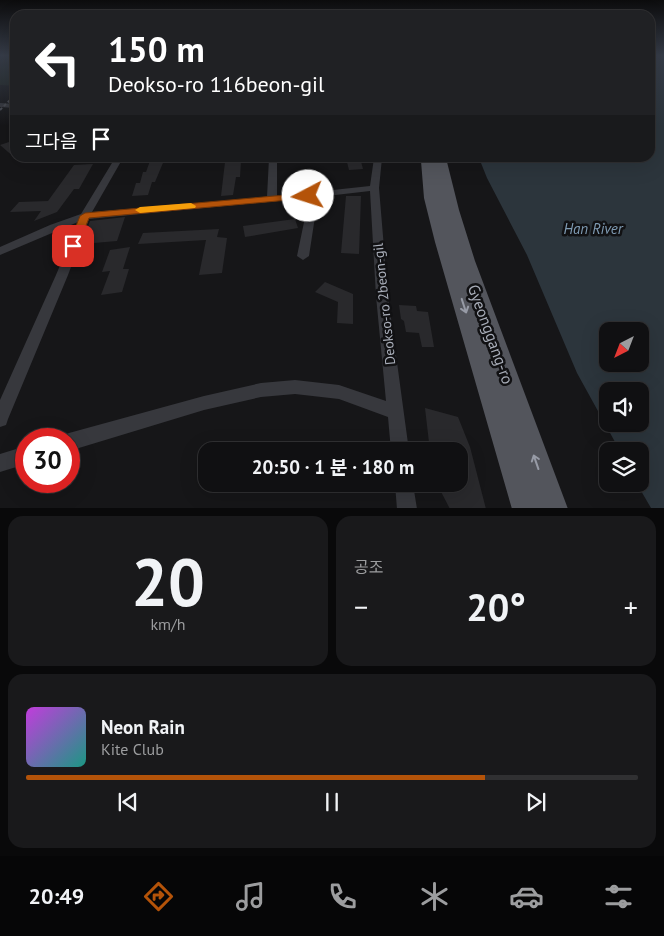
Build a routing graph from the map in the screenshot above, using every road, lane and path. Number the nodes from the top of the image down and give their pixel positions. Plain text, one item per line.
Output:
1 (117, 162) edge
2 (273, 162) edge
3 (377, 162) edge
4 (428, 162) edge
5 (440, 162) edge
6 (374, 188) junction
7 (314, 195) junction
8 (272, 199) junction
9 (85, 216) junction
10 (0, 251) edge
11 (303, 256) dead end
12 (396, 412) junction
13 (0, 419) edge
14 (80, 439) edge
15 (399, 442) edge
16 (15, 458) edge
17 (0, 463) edge
18 (405, 492) edge
19 (407, 508) edge
20 (528, 508) edge
21 (552, 508) edge

1 - 9 street
2 - 8 street
3 - 6 street, Deokso-ro 2beon-gil
4 -> 20 main road, Gyeonggang-ro
21 -> 5 main road, Gyeonggang-ro
6 - 7 street
6 - 12 street, Deokso-ro 2beon-gil
7 - 8 street
7 - 11 street
8 - 9 street
9 - 10 street
9 - 13 street
12 - 14 street
12 - 15 street, Deokso-ro 2beon-gil
16 - 17 street
18 - 19 street

